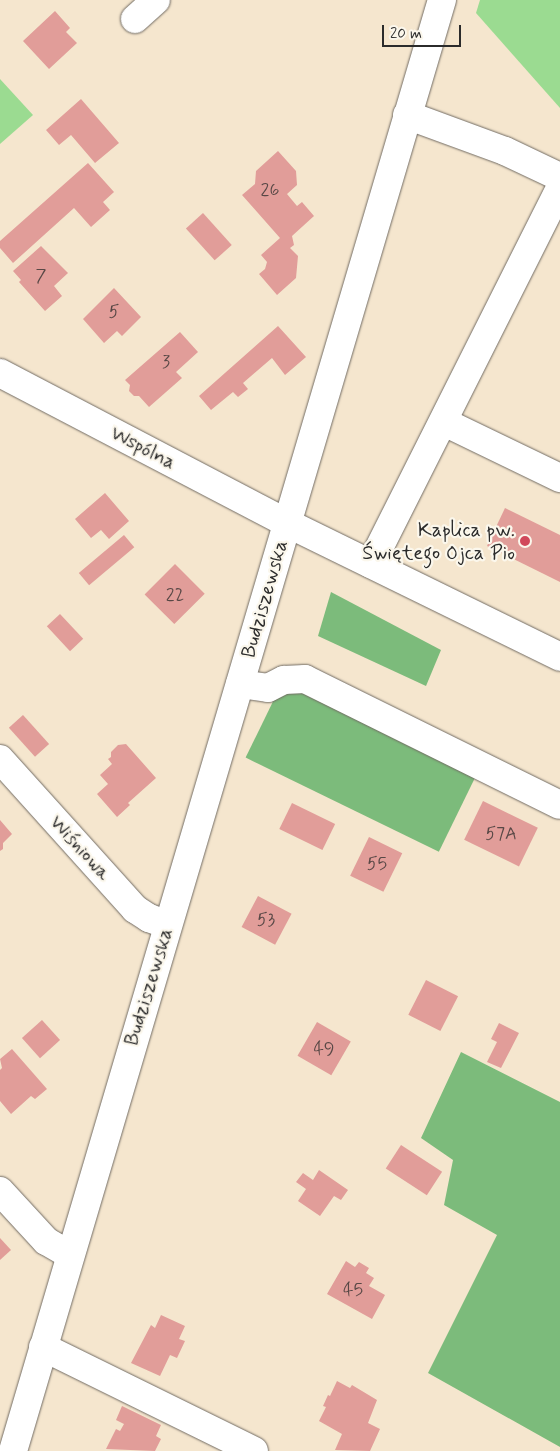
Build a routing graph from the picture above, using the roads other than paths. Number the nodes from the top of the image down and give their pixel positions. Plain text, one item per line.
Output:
1 (156, 0) edge
2 (442, 0) edge
3 (135, 19) dead end
4 (407, 115) junction
5 (560, 177) edge
6 (560, 188) edge
7 (4, 380) edge
8 (444, 422) junction
9 (560, 478) edge
10 (287, 523) junction
11 (371, 564) junction
12 (560, 657) edge
13 (240, 684) junction
14 (0, 759) edge
15 (560, 805) edge
16 (168, 925) junction
17 (0, 1191) edge
18 (70, 1255) junction
19 (43, 1347) junction
20 (13, 1451) edge
21 (254, 1451) edge

1 - 3 street
2 - 4 street, Budziszewska
4 - 5 street
4 - 10 street, Budziszewska
6 - 8 street
7 - 10 street, Wspólna
8 - 9 street
8 - 11 street
10 - 11 street, Wspólna
10 - 13 street, Budziszewska
11 - 12 street, Wspólna
13 - 15 street
13 - 16 street, Budziszewska
14 - 16 street, Wiśniowa
16 - 18 street, Budziszewska
17 - 18 street
18 - 19 street, Budziszewska
19 - 20 street, Budziszewska
19 - 21 street

